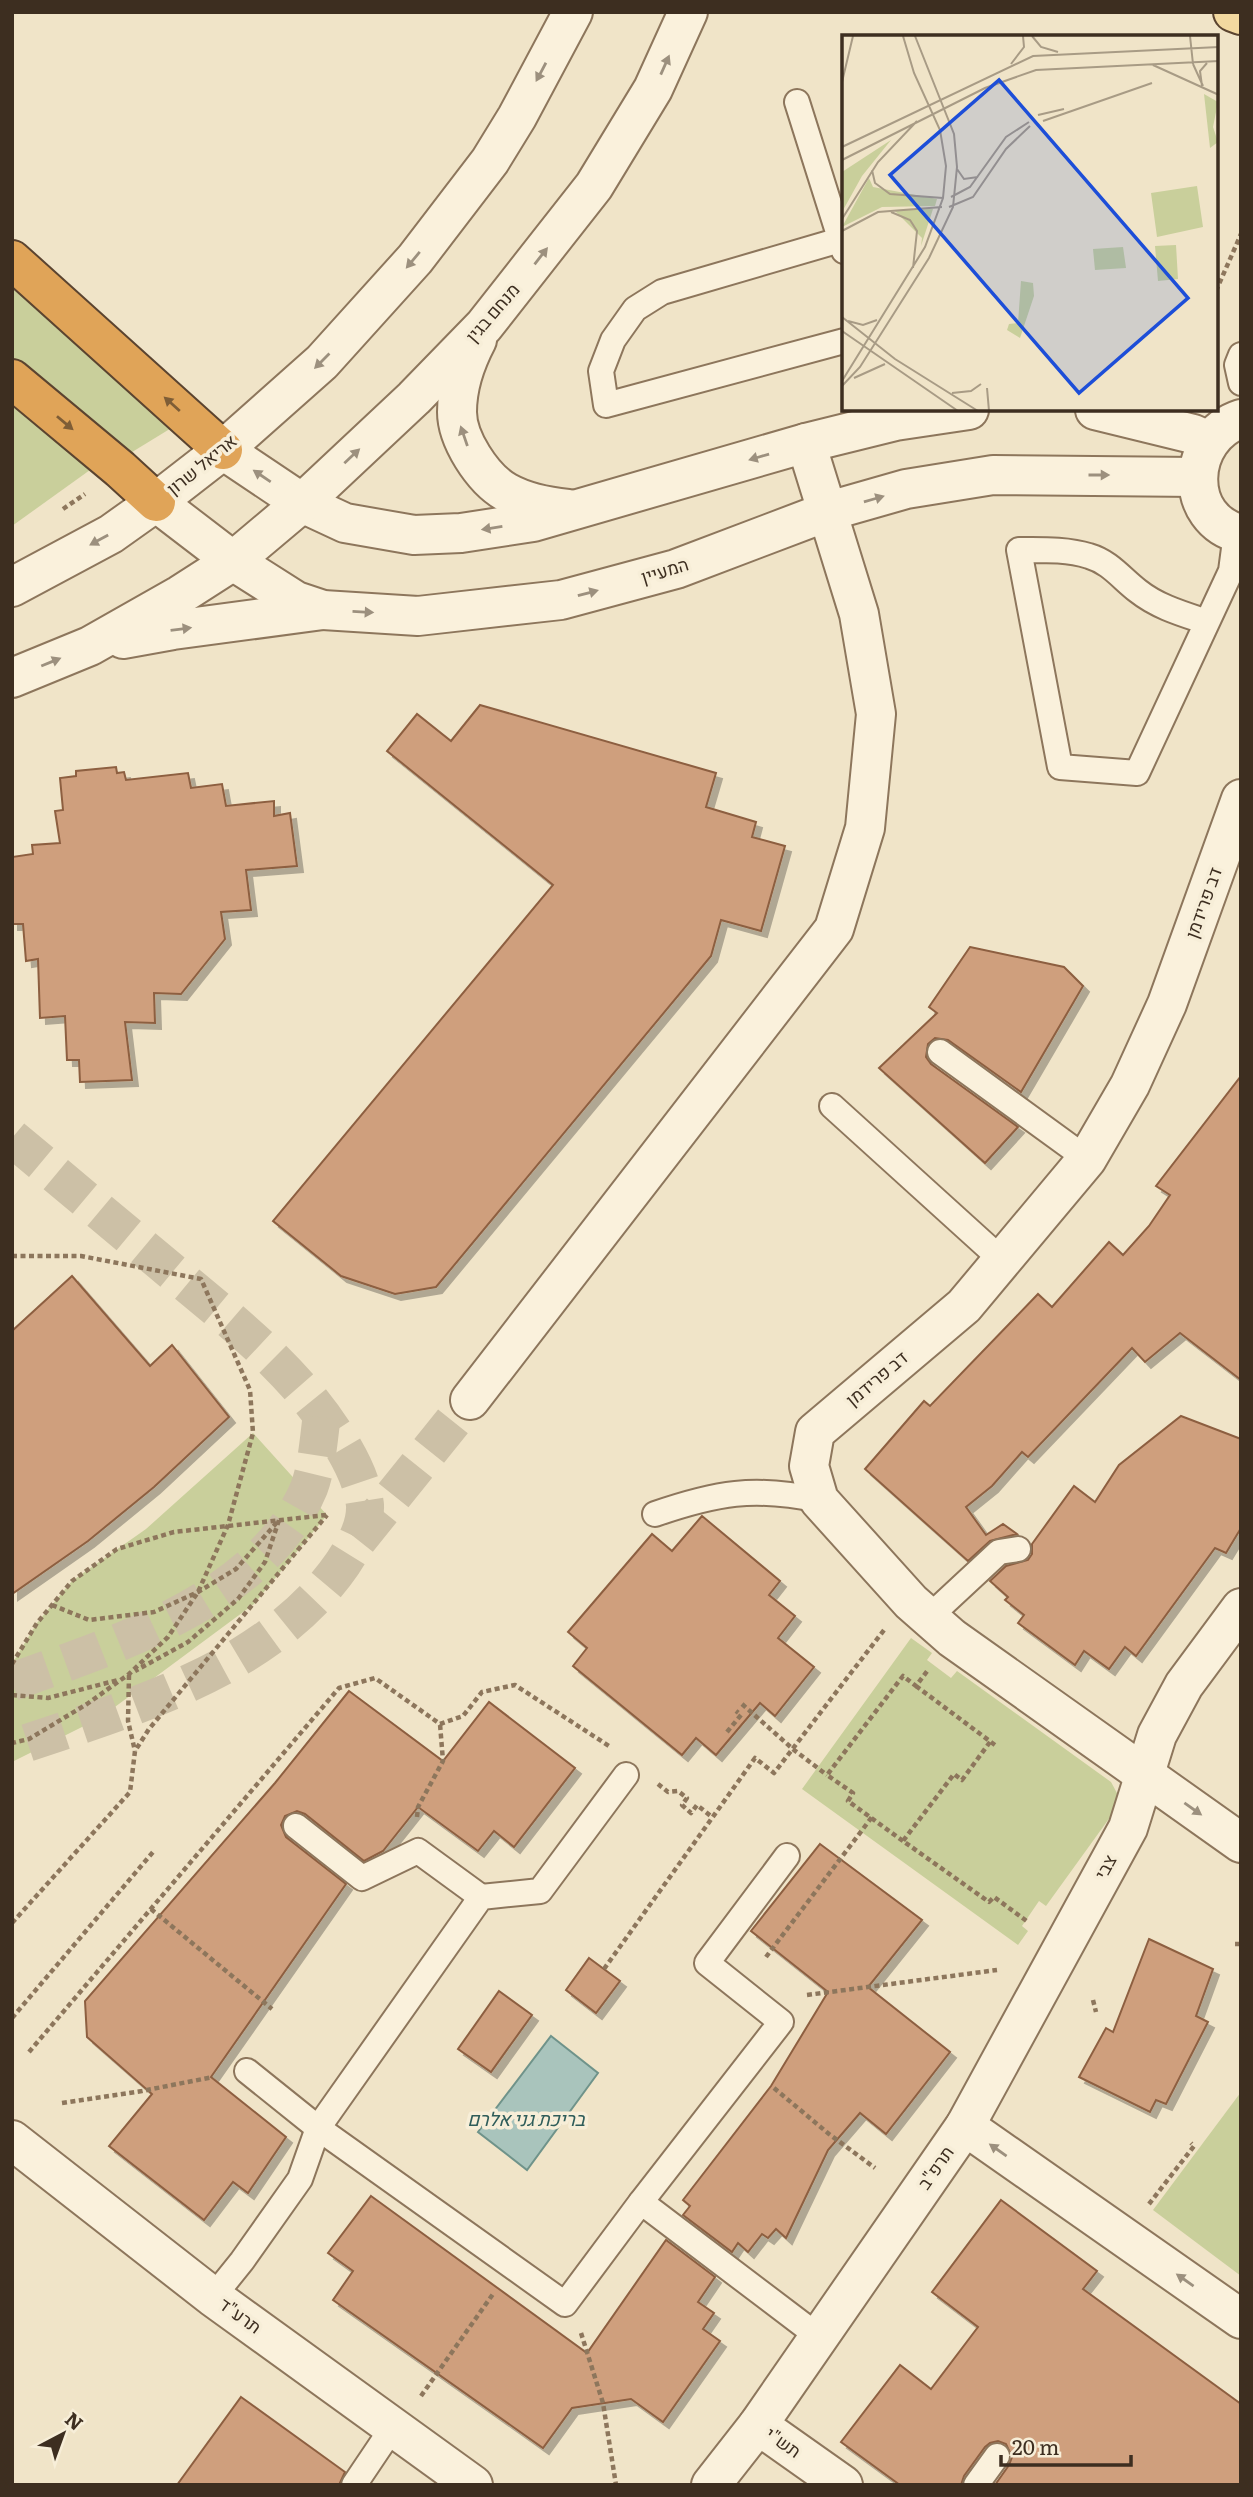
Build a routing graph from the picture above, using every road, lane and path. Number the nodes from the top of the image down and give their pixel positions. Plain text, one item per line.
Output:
1 (573, 12) edge
2 (688, 12) edge
3 (1233, 12) edge
4 (1241, 15) edge
5 (797, 102) dead end
6 (1241, 234) edge
7 (1239, 245) edge
8 (842, 246) edge
9 (12, 260) edge
10 (1218, 287) edge
11 (484, 326) junction
12 (842, 342) edge
13 (1241, 355) edge
14 (12, 379) edge
15 (1241, 383) edge
16 (954, 411) edge
17 (1099, 411) edge
18 (894, 415) edge
19 (1241, 419) edge
20 (1209, 441) junction
21 (806, 443) junction
22 (223, 450) junction
23 (120, 469) junction
24 (1197, 477) junction
25 (156, 502) junction
26 (302, 503) junction
27 (574, 509) junction
28 (829, 511) junction
29 (53, 515) dead end
30 (1238, 534) edge
31 (233, 561) junction
32 (1236, 571) edge
33 (12, 587) edge
34 (323, 610) junction
35 (1207, 622) junction
36 (90, 646) junction
37 (12, 678) edge
38 (1241, 800) edge
39 (940, 1052) dead end
40 (832, 1106) dead end
41 (1087, 1159) junction
42 (12, 1256) edge
43 (1003, 1262) junction
44 (470, 1400) tunnel mouth
45 (819, 1500) junction
46 (655, 1514) dead end
47 (279, 1520) junction
48 (228, 1525) junction
49 (1018, 1549) dead end
50 (198, 1592) junction
51 (51, 1605) junction
52 (1241, 1608) edge
53 (930, 1619) junction
54 (12, 1664) edge
55 (130, 1674) junction
56 (916, 1686) junction
57 (12, 1695) edge
58 (742, 1704) dead end
59 (736, 1711) dead end
60 (440, 1724) junction
61 (726, 1732) dead end
62 (12, 1743) edge
63 (614, 1749) dead end
64 (794, 1750) junction
65 (135, 1751) junction
66 (626, 1774) dead end
67 (827, 1775) junction
68 (1145, 1776) junction
69 (657, 1783) dead end
70 (712, 1817) junction
71 (417, 1818) dead end
72 (872, 1818) junction
73 (296, 1826) dead end
74 (903, 1841) junction
75 (1241, 1843) edge
76 (153, 1852) dead end
77 (787, 1856) dead end
78 (481, 1897) junction
79 (151, 1909) junction
80 (12, 1923) edge
81 (1062, 1948) junction
82 (766, 1956) dead end
83 (604, 1969) dead end
84 (997, 1970) dead end
85 (807, 1995) dead end
86 (1093, 2000) dead end
87 (272, 2009) dead end
88 (1096, 2012) dead end
89 (12, 2018) edge
90 (29, 2052) dead end
91 (247, 2071) dead end
92 (218, 2076) dead end
93 (771, 2086) dead end
94 (62, 2103) dead end
95 (965, 2126) junction
96 (318, 2127) junction
97 (12, 2140) edge
98 (1191, 2143) dead end
99 (875, 2168) dead end
100 (641, 2202) junction
101 (1149, 2204) dead end
102 (497, 2287) dead end
103 (213, 2297) junction
104 (1241, 2319) edge
105 (579, 2325) dead end
106 (819, 2337) junction
107 (420, 2398) dead end
108 (758, 2425) junction
109 (393, 2427) junction
110 (997, 2456) dead end
111 (354, 2485) edge
112 (473, 2485) edge
113 (616, 2485) edge
114 (711, 2485) edge
115 (843, 2485) edge
116 (976, 2485) edge

1 -> 22 street, אריאל שרון
11 -> 2 street, מנחם בגין
3 - 4 main road
5 - 8 lane
6 - 7 path
7 - 10 path
8 - 12 lane
22 -> 9 highway
26 -> 11 street, מנחם בגין
27 -> 11 street
13 - 15 lane
14 -> 23 highway
16 - 18 street
17 - 20 street
18 - 21 street
19 - 20 street
20 - 24 street
21 -> 27 street
21 - 28 street
22 - 25 street, אריאל שרון
26 -> 22 street
23 - 25 highway
23 - 29 path
28 -> 24 street, המעיין
24 - 30 street
25 - 31 street, המעיין
25 -> 33 street, אריאל שרון
27 -> 26 street
26 - 31 street, מנחם בגין
34 -> 28 street, המעיין
28 - 44 street
30 - 32 lane
31 - 34 street, המעיין
31 - 36 street
32 - 35 lane
36 -> 34 street
35 - 35 lane
37 -> 36 street
38 - 41 street, דב פרידמן
39 - 41 lane
40 - 43 lane
41 - 43 street, דב פרידמן
42 - 48 path
43 - 45 street, דב פרידמן
45 - 46 lane
45 - 53 street, דב פרידמן
47 - 48 path
47 - 50 path
47 - 55 path
47 - 65 path
48 - 50 path
48 - 51 path
49 - 53 lane
50 - 51 path
50 - 55 path
51 - 54 path
52 - 68 street, צבי
53 - 56 path
53 - 64 path
53 - 68 street, דב פרידמן
55 - 57 path
55 - 62 path
55 - 65 path
56 - 67 path
56 - 74 path
58 - 64 path
59 - 61 path
60 - 63 path
60 - 71 path
60 - 79 path
64 - 67 path
64 - 70 path
65 - 80 path
66 - 78 lane
67 - 72 path
68 -> 75 street, דב פרידמן
68 - 81 street, צבי
69 - 70 path
70 - 83 path
72 - 74 path
72 - 82 path
73 - 78 lane
74 - 81 path
76 - 89 path
77 - 100 lane
78 - 96 lane
79 - 87 path
79 - 90 path
81 - 95 street, צבי
84 - 85 path
86 - 88 path
91 - 96 lane
92 - 94 path
93 - 99 path
104 -> 95 street
95 - 106 street, תרפ"ב
96 - 100 lane
96 - 103 lane
97 - 103 street, תרע"ד
98 - 101 path
100 - 106 lane
102 - 107 path
103 - 109 street, תרע"ד
105 - 113 path
106 - 108 street, תרפ"ב
108 - 114 street, תרפ"ב
108 - 115 street, תש"י
109 - 111 lane
109 - 112 street, תרע"ד
110 - 116 lane

